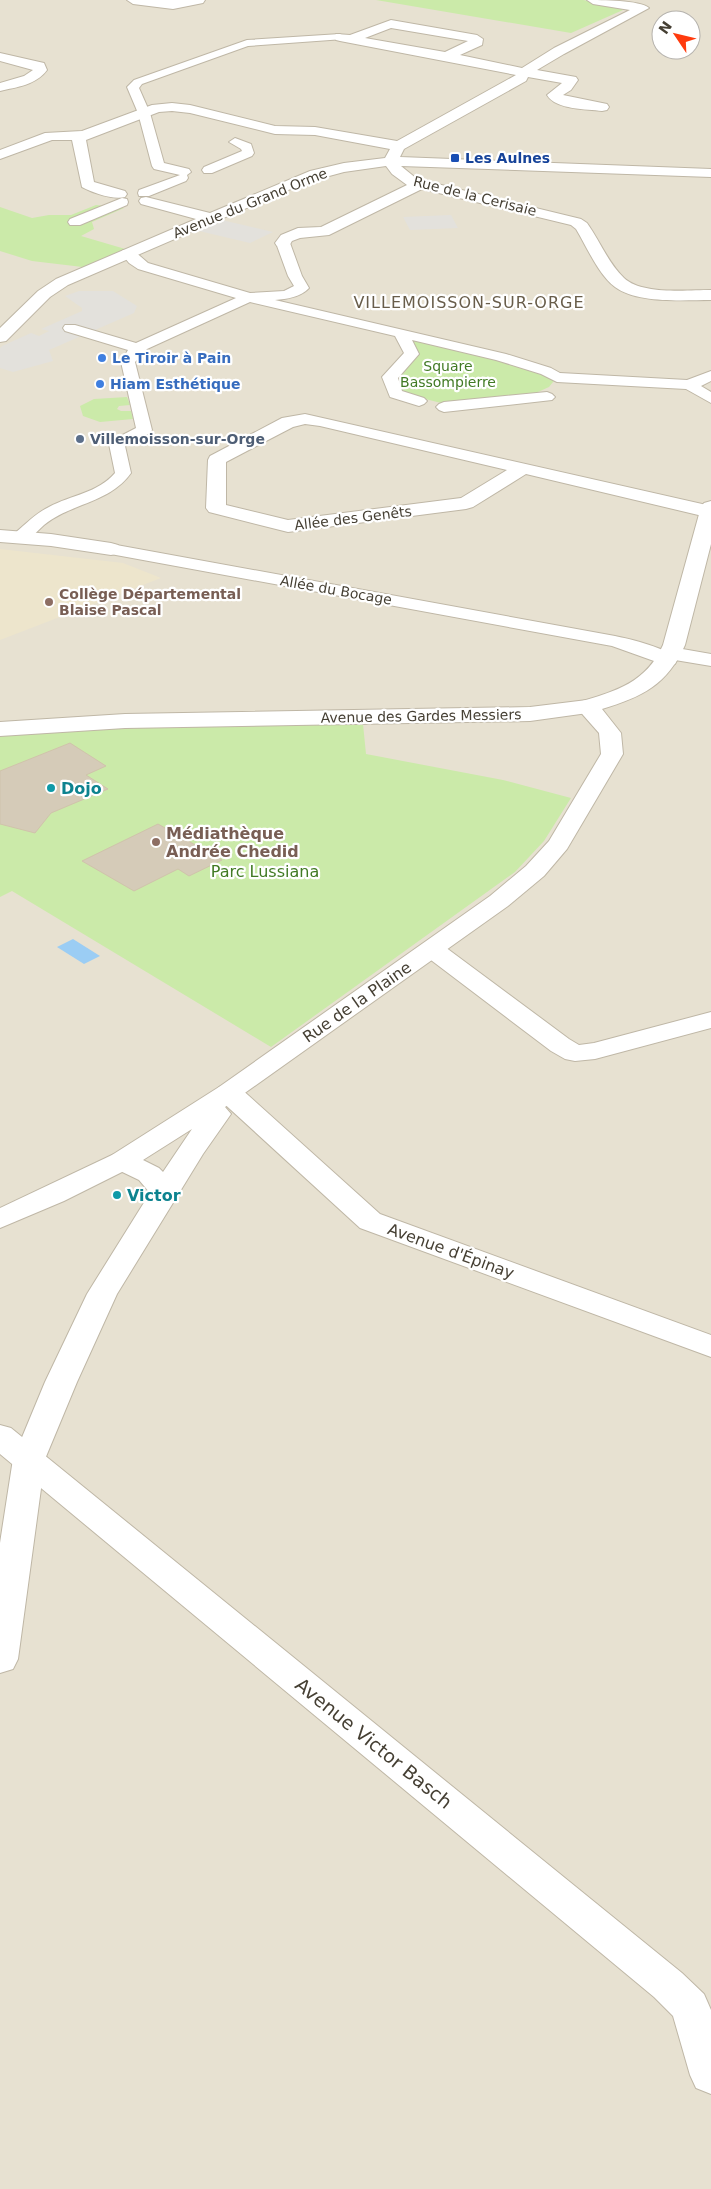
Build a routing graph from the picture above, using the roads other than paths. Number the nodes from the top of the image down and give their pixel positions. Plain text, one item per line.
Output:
1 (133, 0) edge
2 (200, 0) edge
3 (593, 0) edge
4 (346, 38) junction
5 (0, 56) edge
6 (447, 56) junction
7 (525, 72) junction
8 (0, 87) edge
9 (602, 107) dead end
10 (144, 113) junction
11 (239, 121) junction
12 (83, 135) junction
13 (235, 142) joint
14 (399, 146) junction
15 (0, 155) edge
16 (390, 161) junction
17 (208, 170) dead end
18 (711, 173) edge
19 (419, 185) junction
20 (145, 197) junction
21 (121, 198) junction
22 (211, 218) junction
23 (76, 222) dead end
24 (324, 232) junction
25 (283, 243) joint
26 (342, 244) dead end
27 (128, 253) junction
28 (711, 296) edge
29 (248, 297) junction
30 (70, 328) dead end
31 (400, 332) junction
32 (0, 338) edge
33 (139, 349) junction
34 (711, 376) edge
35 (689, 385) junction
36 (547, 397) dead end
37 (711, 398) edge
38 (419, 401) dead end
39 (444, 407) dead end
40 (523, 468) junction
41 (711, 510) edge
42 (0, 536) edge
43 (21, 537) junction
44 (111, 549) joint
45 (670, 657) junction
46 (711, 660) edge
47 (587, 707) junction
48 (0, 729) edge
49 (432, 949) junction
50 (711, 1020) edge
51 (217, 1100) junction
52 (122, 1161) junction
53 (166, 1192) junction
54 (0, 1219) edge
55 (711, 1346) edge
56 (0, 1436) edge
57 (29, 1459) junction
58 (0, 1660) edge
59 (711, 2075) edge

1 - 2 street
3 - 7 street
4 - 6 street
4 - 6 street
4 - 10 street
5 - 8 street
6 - 7 street
7 - 9 street
7 - 14 street
10 - 11 street
10 - 12 street
10 - 20 street
11 - 13 street
11 - 14 street
12 - 15 street
12 - 21 street
13 - 17 street
14 - 16 street
16 - 18 street, Avenue du Grand Orme
16 - 19 street, Rue de la Cerisaie
16 - 22 street, Avenue du Grand Orme
19 - 24 street
19 - 28 street, Rue de la Cerisaie
20 - 21 street
20 - 22 street
21 - 23 street
22 - 27 street, Avenue du Grand Orme
24 - 25 street
24 - 26 street
25 - 29 street
27 - 29 street
27 - 32 street, Avenue du Grand Orme
29 - 31 street
29 - 33 street
30 - 33 street
31 - 35 street
31 - 38 street
33 - 43 street
34 - 35 street
35 - 37 street
36 - 39 street
40 - 40 street, Allée des Genêts
40 - 41 street, Allée des Genêts
41 - 45 street, Avenue des Gardes Messiers
42 - 43 street, Allée du Bocage
43 - 44 street, Allée du Bocage
44 - 45 street, Allée du Bocage
45 - 46 street
45 - 47 street, Avenue des Gardes Messiers
47 - 48 street, Avenue des Gardes Messiers
47 - 49 street, Rue de la Plaine
49 - 50 street
49 - 51 street, Rue de la Plaine
51 - 52 street, Rue de la Plaine
51 - 53 street
51 - 55 street, Avenue d'Épinay
52 - 53 street
52 - 54 street, Rue de la Plaine
53 - 57 street
56 - 57 street, Avenue Victor Basch
57 - 58 street
57 - 59 street, Avenue Victor Basch

